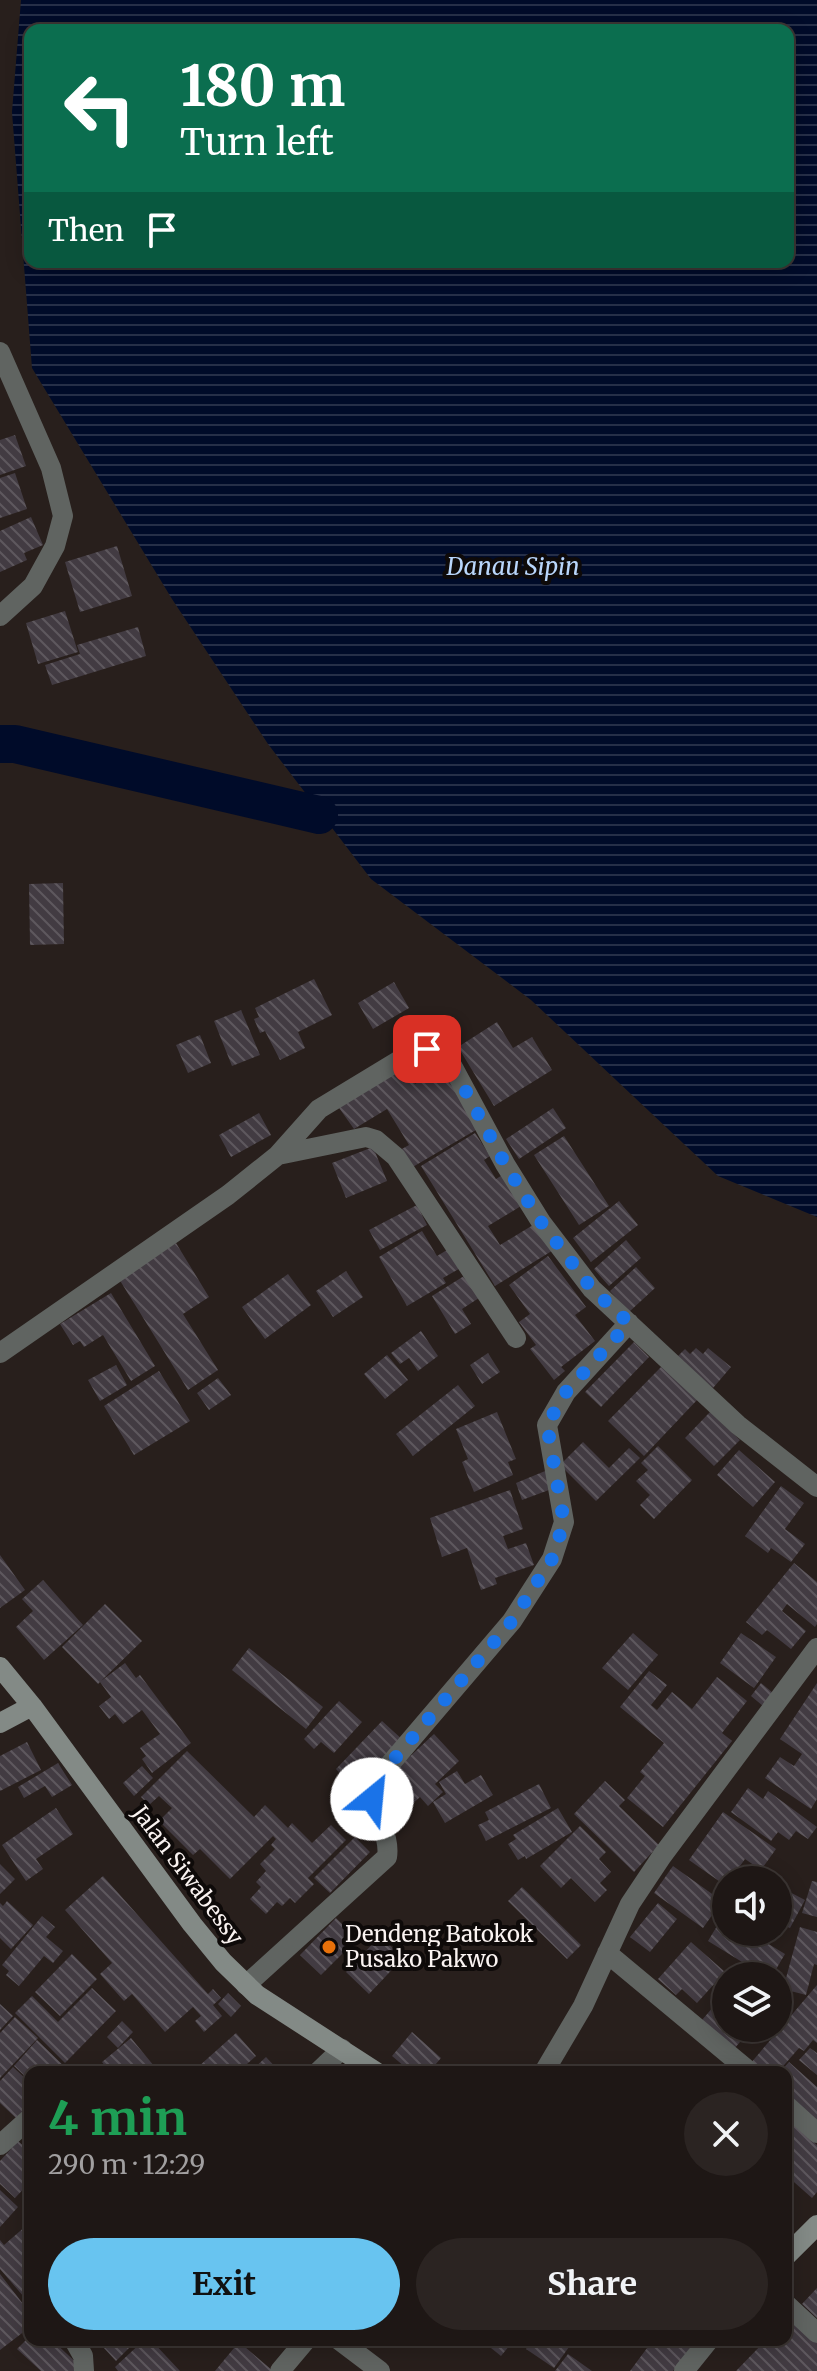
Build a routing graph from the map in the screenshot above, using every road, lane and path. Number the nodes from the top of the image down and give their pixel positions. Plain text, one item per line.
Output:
1 (0, 352) edge
2 (0, 616) edge
3 (278, 1155) junction
4 (629, 1323) junction
5 (516, 1338) dead end
6 (0, 1353) edge
7 (817, 1487) edge
8 (817, 1648) edge
9 (0, 1667) edge
10 (32, 1706) junction
11 (0, 1723) edge
12 (607, 1953) junction
13 (246, 1985) junction
14 (342, 2049) junction
15 (324, 2066) edge
16 (367, 2066) edge
17 (548, 2066) edge
18 (743, 2066) edge
19 (792, 2110) edge
20 (24, 2123) edge
21 (817, 2133) edge
22 (0, 2145) edge
23 (817, 2225) edge
24 (792, 2250) edge
25 (792, 2310) edge
26 (817, 2333) edge
27 (77, 2346) edge
28 (301, 2346) edge
29 (347, 2346) edge
30 (704, 2346) edge
31 (84, 2371) edge
32 (280, 2371) edge
33 (380, 2371) edge
34 (684, 2371) edge

1 - 2 street
3 - 4 street
3 - 5 street
3 - 6 street
4 - 7 street
4 - 13 street
8 - 12 street
9 - 10 main road, Jalan Siwabessy
10 - 11 main road
10 - 13 main road, Jalan Siwabessy
12 - 17 street
12 - 18 street
13 - 14 main road, Jalan Siwabessy
14 - 15 street
14 - 16 main road, Jalan Siwabessy
19 - 21 street
20 - 22 street
23 - 24 main road
25 - 26 street
27 - 31 street
28 - 32 street
29 - 33 street
30 - 34 street

